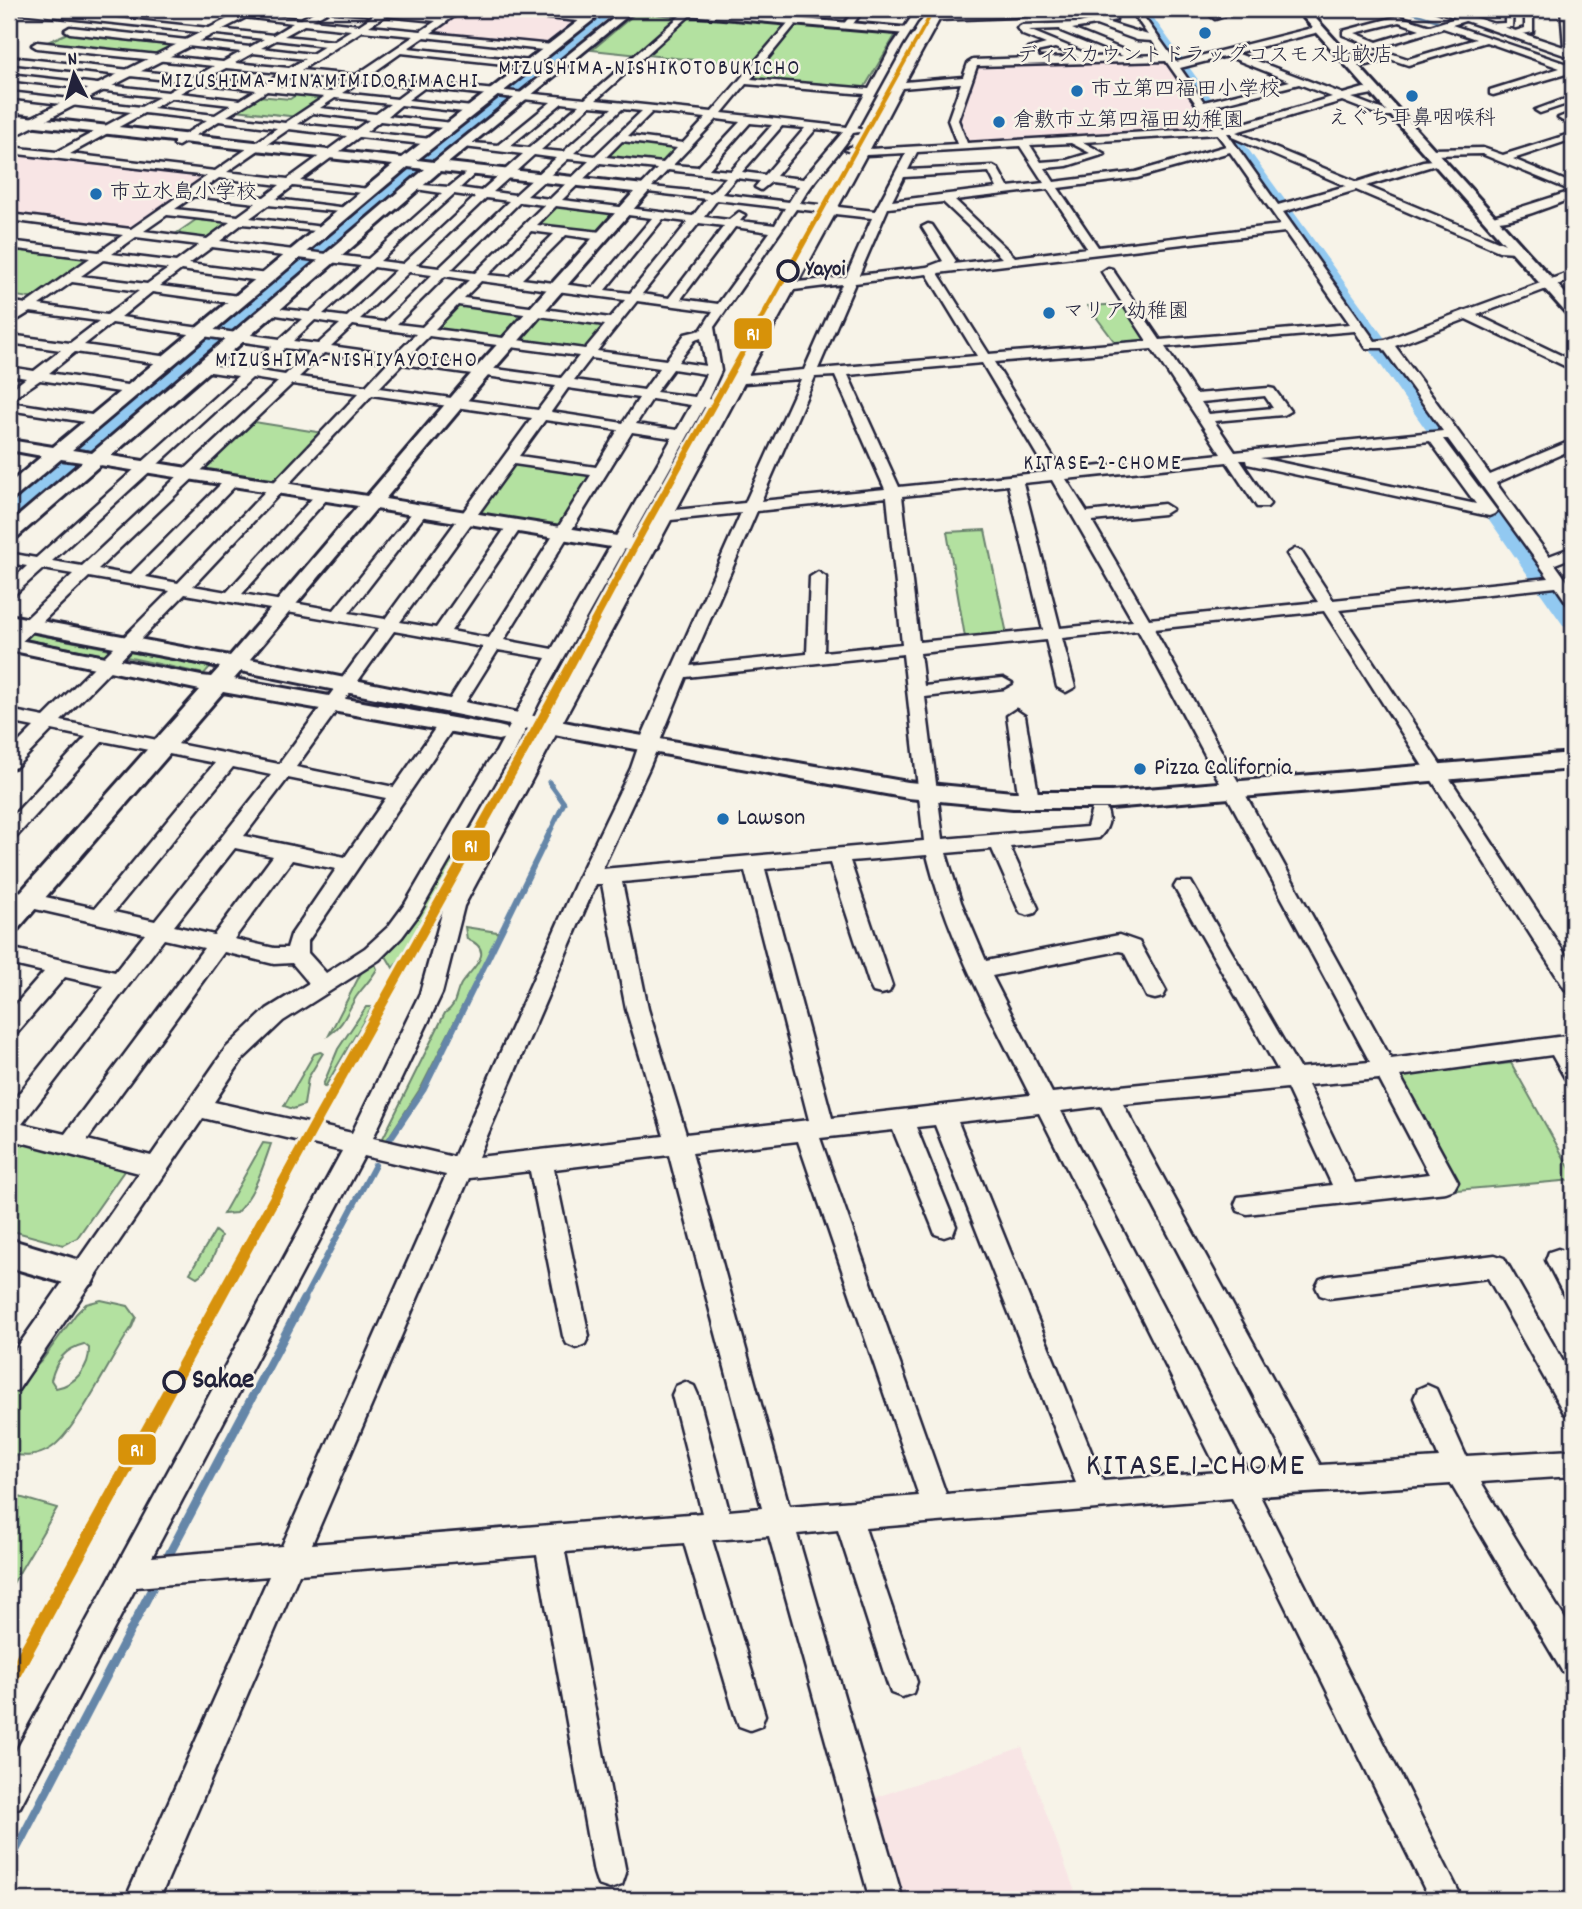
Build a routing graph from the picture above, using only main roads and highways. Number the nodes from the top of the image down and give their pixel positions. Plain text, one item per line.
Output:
1 (256, 9) edge
2 (1437, 9) edge
3 (1568, 59) edge
4 (9, 135) edge

1 - 4 main road
2 - 3 main road

